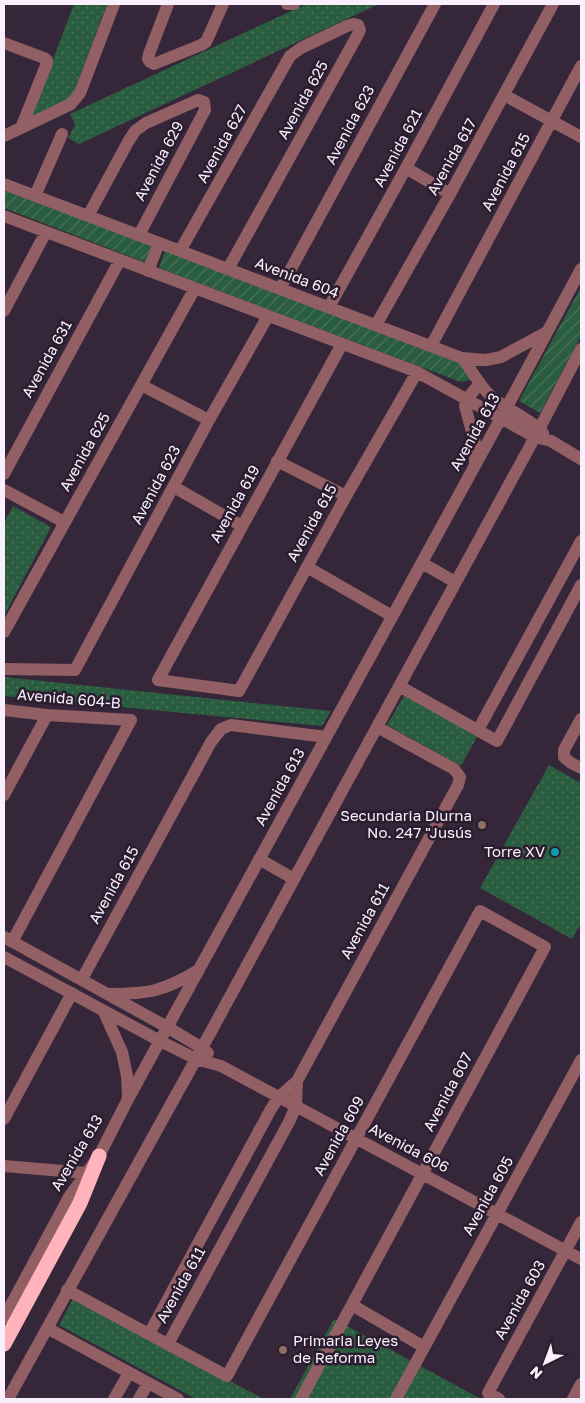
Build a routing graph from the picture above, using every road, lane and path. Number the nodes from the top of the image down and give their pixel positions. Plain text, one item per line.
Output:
1 (114, 4) edge
2 (168, 4) edge
3 (223, 4) edge
4 (287, 4) edge
5 (294, 4) edge
6 (435, 4) edge
7 (494, 4) edge
8 (554, 4) edge
9 (358, 26) joint
10 (4, 44) edge
11 (581, 66) edge
12 (504, 95) junction
13 (551, 120) junction
14 (22, 128) junction
15 (62, 134) dead end
16 (4, 136) edge
17 (581, 137) edge
18 (406, 168) junction
19 (4, 184) edge
20 (450, 194) junction
21 (35, 196) junction
22 (4, 216) edge
23 (88, 216) junction
24 (46, 232) junction
25 (139, 235) junction
26 (159, 243) junction
27 (180, 251) junction
28 (120, 260) junction
29 (228, 269) junction
30 (148, 271) junction
31 (580, 272) edge
32 (195, 288) junction
33 (280, 289) junction
34 (329, 307) junction
35 (4, 311) edge
36 (268, 316) junction
37 (376, 325) junction
38 (547, 332) junction
39 (342, 344) junction
40 (431, 346) junction
41 (581, 349) edge
42 (462, 358) junction
43 (417, 372) junction
44 (480, 383) junction
45 (141, 385) junction
46 (467, 399) junction
47 (504, 413) junction
48 (209, 420) junction
49 (537, 432) junction
50 (581, 459) edge
51 (277, 461) junction
52 (475, 465) junction
53 (4, 474) edge
54 (174, 487) junction
55 (4, 490) edge
56 (346, 496) junction
57 (64, 522) junction
58 (242, 526) junction
59 (581, 541) edge
60 (422, 563) junction
61 (307, 567) junction
62 (455, 582) junction
63 (581, 585) edge
64 (392, 616) junction
65 (4, 632) edge
66 (4, 669) edge
67 (75, 670) joint
68 (399, 686) junction
69 (239, 691) joint
70 (4, 710) edge
71 (47, 716) junction
72 (581, 719) edge
73 (377, 727) junction
74 (478, 730) junction
75 (326, 737) junction
76 (581, 768) edge
77 (4, 795) edge
78 (259, 859) junction
79 (294, 879) junction
80 (480, 911) joint
81 (8, 940) edge
82 (4, 959) edge
83 (198, 971) junction
84 (82, 979) junction
85 (72, 993) junction
86 (107, 994) junction
87 (124, 1003) junction
88 (104, 1012) junction
89 (116, 1018) junction
90 (167, 1027) junction
91 (160, 1041) junction
92 (199, 1053) junction
93 (581, 1060) edge
94 (297, 1080) junction
95 (280, 1097) junction
96 (128, 1099) junction
97 (296, 1106) junction
98 (4, 1119) edge
99 (356, 1138) junction
100 (98, 1156) junction
101 (4, 1166) edge
102 (86, 1173) junction
103 (422, 1174) junction
104 (497, 1214) junction
105 (581, 1222) edge
106 (566, 1251) junction
107 (581, 1259) edge
108 (67, 1290) junction
109 (352, 1306) junction
110 (4, 1318) edge
111 (47, 1328) junction
112 (149, 1334) junction
113 (4, 1344) edge
114 (168, 1344) junction
115 (424, 1347) junction
116 (129, 1373) junction
117 (148, 1383) junction
118 (581, 1384) edge
119 (494, 1396) edge
120 (8, 1399) edge
121 (114, 1399) edge
122 (139, 1399) edge
123 (178, 1399) edge
124 (301, 1399) edge
125 (396, 1399) edge
126 (573, 1399) edge

1 - 14 street
2 - 3 street
4 - 5 street
6 - 33 street, Avenida 623
7 - 18 street, Avenida 621
8 - 12 street, Avenida 617
9 - 27 street, Avenida 627
9 - 29 street, Avenida 625
10 - 14 street
11 - 13 street, Avenida 615
12 - 13 street
12 - 20 street, Avenida 617
13 - 17 street
13 - 40 street, Avenida 615
14 - 16 street
15 - 21 street
18 - 20 street
18 - 34 street, Avenida 621
19 - 21 street, Avenida 604
20 - 37 street, Avenida 617
21 - 23 street, Avenida 604
22 - 24 street
23 - 25 street, Avenida 604
23 - 25 street, Avenida 629
24 - 28 street
24 - 35 street
25 - 26 street, Avenida 604
26 - 27 street, Avenida 604
26 - 30 street
27 - 29 street, Avenida 604
28 - 30 street
28 - 53 street, Avenida 631
29 - 33 street, Avenida 604
30 - 32 street
31 - 38 street, Avenida 613
32 - 36 street
32 - 45 street, Avenida 625
33 - 34 street, Avenida 604
34 - 37 street, Avenida 604
36 - 39 street
36 - 48 street, Avenida 623
37 - 40 street, Avenida 604
38 - 42 street, Avenida 604
38 - 47 street, Avenida 613
39 - 43 street
39 - 51 street, Avenida 619
40 - 42 street, Avenida 604
41 - 49 street
42 - 44 street
43 - 46 street
43 - 56 street, Avenida 615
44 - 46 street
44 - 47 street
45 - 48 street
45 - 57 street, Avenida 625
46 - 47 street
46 - 52 street
47 - 49 street
47 - 52 street, Avenida 613
48 - 54 street, Avenida 623
49 - 50 street
49 - 62 street
51 - 56 street
51 - 58 street, Avenida 619
52 - 60 street, Avenida 613
54 - 58 street
54 - 67 street, Avenida 623
55 - 57 street
56 - 61 street, Avenida 615
57 - 65 street, Avenida 625
58 - 69 street, Avenida 619
59 - 74 street
60 - 62 street
60 - 64 street, Avenida 613
61 - 64 street
61 - 69 street, Avenida 615
62 - 68 street
63 - 74 street
64 - 75 street, Avenida 613
66 - 67 street, Avenida 604-B
68 - 73 street
68 - 74 street
70 - 71 street, Avenida 604-B
71 - 77 street
71 - 81 street, Avenida 604-B
72 - 76 street
73 - 79 street
73 - 94 street, Avenida 611
75 - 78 street, Avenida 613
75 - 84 street, Avenida 615
78 - 79 street
78 - 83 street, Avenida 613
79 - 92 street
80 - 99 street, Avenida 609
80 - 103 street, Avenida 607
81 - 84 street, Avenida 606
82 - 85 street, Avenida 606
83 - 86 street
83 - 90 street, Avenida 613
84 - 86 street, Avenida 606
85 - 88 street, Avenida 606
85 - 98 street
86 - 87 street, Avenida 606
87 - 89 street
87 - 90 street, Avenida 606
88 - 89 street, Avenida 606
88 - 96 street
89 - 91 street, Avenida 606
90 - 91 street, Avenida 613
90 - 92 street, Avenida 606
91 - 92 street, Avenida 606
91 - 96 street, Avenida 613
92 - 95 street, Avenida 606
92 - 108 street
93 - 104 street, Avenida 605
94 - 95 street, Avenida 611
94 - 97 street, Avenida 611
95 - 97 street, Avenida 606
95 - 112 street, Avenida 611
96 - 100 street, Avenida 613
97 - 99 street, Avenida 606
97 - 114 street, Avenida 611
99 - 103 street, Avenida 606
99 - 114 street, Avenida 609
100 - 102 street, Avenida 613
100 - 113 highway
101 - 102 street
102 - 110 street, Avenida 613
103 - 104 street, Avenida 606
103 - 109 street, Avenida 607
104 - 106 street, Avenida 606
104 - 115 street, Avenida 605
105 - 106 street, Avenida 603
106 - 107 street, Avenida 606
106 - 119 street, Avenida 603
108 - 111 street
108 - 112 street
109 - 115 street
109 - 124 street, Avenida 607
111 - 116 street
111 - 120 street
112 - 114 street
115 - 125 street, Avenida 605
116 - 117 street
116 - 121 street
117 - 122 street
117 - 123 street
118 - 126 street

